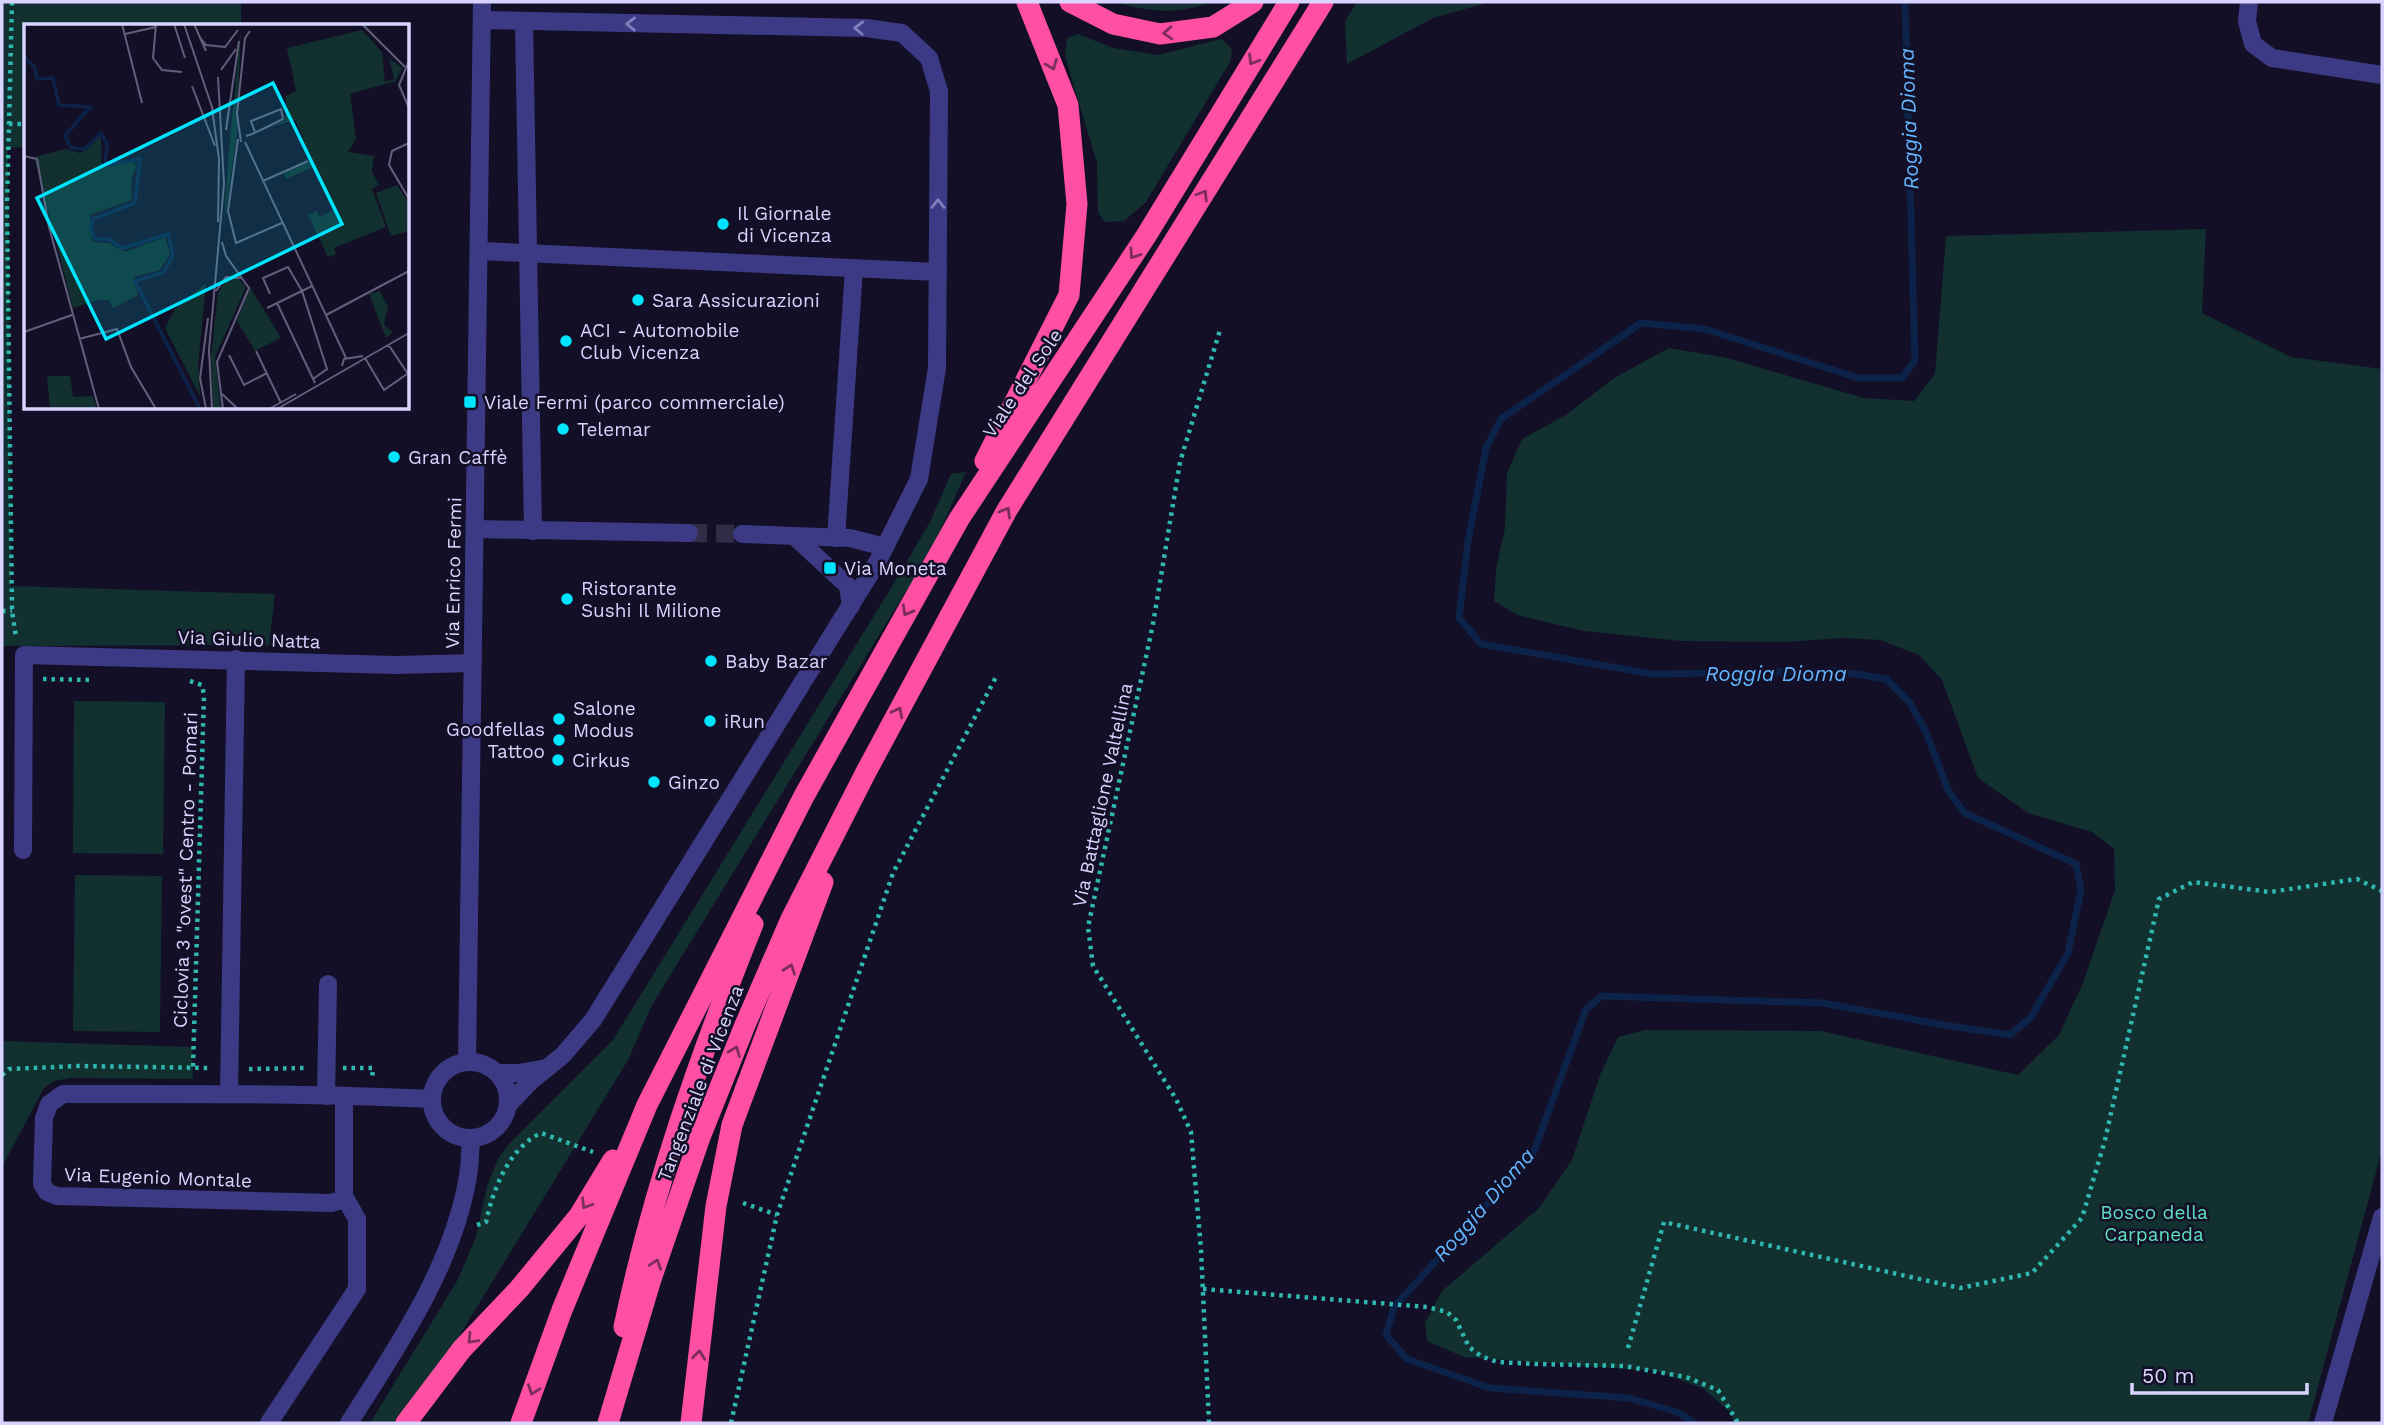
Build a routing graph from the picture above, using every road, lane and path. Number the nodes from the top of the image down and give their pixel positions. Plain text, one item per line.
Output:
1 (12, 2) edge
2 (1027, 2) edge
3 (1070, 2) edge
4 (1252, 2) edge
5 (1289, 2) edge
6 (1324, 2) edge
7 (2249, 2) edge
8 (482, 11) edge
9 (524, 22) junction
10 (2382, 75) edge
11 (9, 124) junction
12 (24, 124) edge
13 (480, 251) junction
14 (527, 253) junction
15 (854, 268) junction
16 (938, 272) junction
17 (1220, 330) dead end
18 (958, 519) junction
19 (475, 529) junction
20 (533, 531) junction
21 (688, 533) tunnel mouth
22 (742, 534) tunnel mouth
23 (794, 536) junction
24 (836, 538) junction
25 (885, 547) junction
26 (851, 606) junction
27 (2, 611) edge
28 (12, 611) junction
29 (24, 655) junction
30 (236, 659) junction
31 (473, 663) junction
32 (996, 677) dead end
33 (24, 678) junction
34 (103, 680) dead end
35 (181, 681) dead end
36 (866, 772) junction
37 (804, 796) junction
38 (23, 849) dead end
39 (2382, 891) edge
40 (328, 984) dead end
41 (467, 1062) junction
42 (193, 1067) junction
43 (326, 1068) junction
44 (230, 1069) junction
45 (547, 1069) junction
46 (497, 1073) junction
47 (2, 1075) edge
48 (229, 1094) junction
49 (326, 1096) junction
50 (344, 1096) junction
51 (372, 1096) junction
52 (432, 1099) junction
53 (508, 1105) junction
54 (647, 1105) junction
55 (471, 1138) junction
56 (593, 1152) dead end
57 (344, 1196) junction
58 (743, 1203) dead end
59 (778, 1215) junction
60 (2382, 1217) edge
61 (456, 1219) junction
62 (1203, 1289) junction
63 (1628, 1348) dead end
64 (269, 1423) edge
65 (349, 1423) edge
66 (406, 1423) edge
67 (521, 1423) edge
68 (606, 1423) edge
69 (691, 1423) edge
70 (731, 1423) edge
71 (1209, 1423) edge
72 (1738, 1423) edge
73 (2323, 1423) edge

1 - 11 path
2 -> 18 highway
4 -> 3 highway
5 -> 18 highway, Viale del Sole
36 -> 6 highway
7 - 10 street
8 - 9 street
8 - 13 street, Via Enrico Fermi
9 - 14 street
16 -> 9 street
11 - 12 path
11 - 28 path
13 - 14 street
13 - 19 street, Via Enrico Fermi
14 - 15 street
14 - 20 street
15 - 16 street
15 - 24 street
16 - 25 street
17 - 62 path, Via Battaglione Valtellina
18 -> 37 highway, Viale del Sole
19 - 20 street
19 - 31 street, Via Enrico Fermi
20 - 21 street
22 - 23 street
23 - 24 street
23 - 26 street
24 - 25 street
25 - 26 street
26 - 45 street
27 - 28 path
28 - 29 path
29 - 30 street, Via Giulio Natta
29 - 33 street
30 - 31 street, Via Giulio Natta
30 - 44 street
31 - 41 street, Via Enrico Fermi
32 - 59 path
33 - 34 path
33 - 38 street
35 - 42 path, Ciclovia 3 "ovest" Centro - Pomari
68 -> 36 highway, Tangenziale di Vicenza
69 -> 36 highway
37 - 54 highway
37 - 68 highway, Tangenziale di Vicenza
39 - 63 path
40 - 43 street
41 - 46 street
41 - 52 street
42 - 44 path
42 - 47 path
43 - 44 path
43 - 49 street
43 - 51 path
44 - 48 street
45 - 46 street
45 - 53 street
46 - 53 street
48 - 49 street, Via Eugenio Montale
48 - 57 street, Via Eugenio Montale
49 - 50 street, Via Eugenio Montale
50 - 51 street, Via Eugenio Montale
50 - 57 street
51 - 52 street, Via Eugenio Montale
52 - 55 street
53 - 55 street
54 -> 66 highway
54 -> 67 highway
55 - 61 street
56 - 61 path
57 - 64 street
58 - 59 path
59 - 70 path
60 - 73 street
61 - 65 street
62 - 71 path, Via Battaglione Valtellina
62 - 72 path

